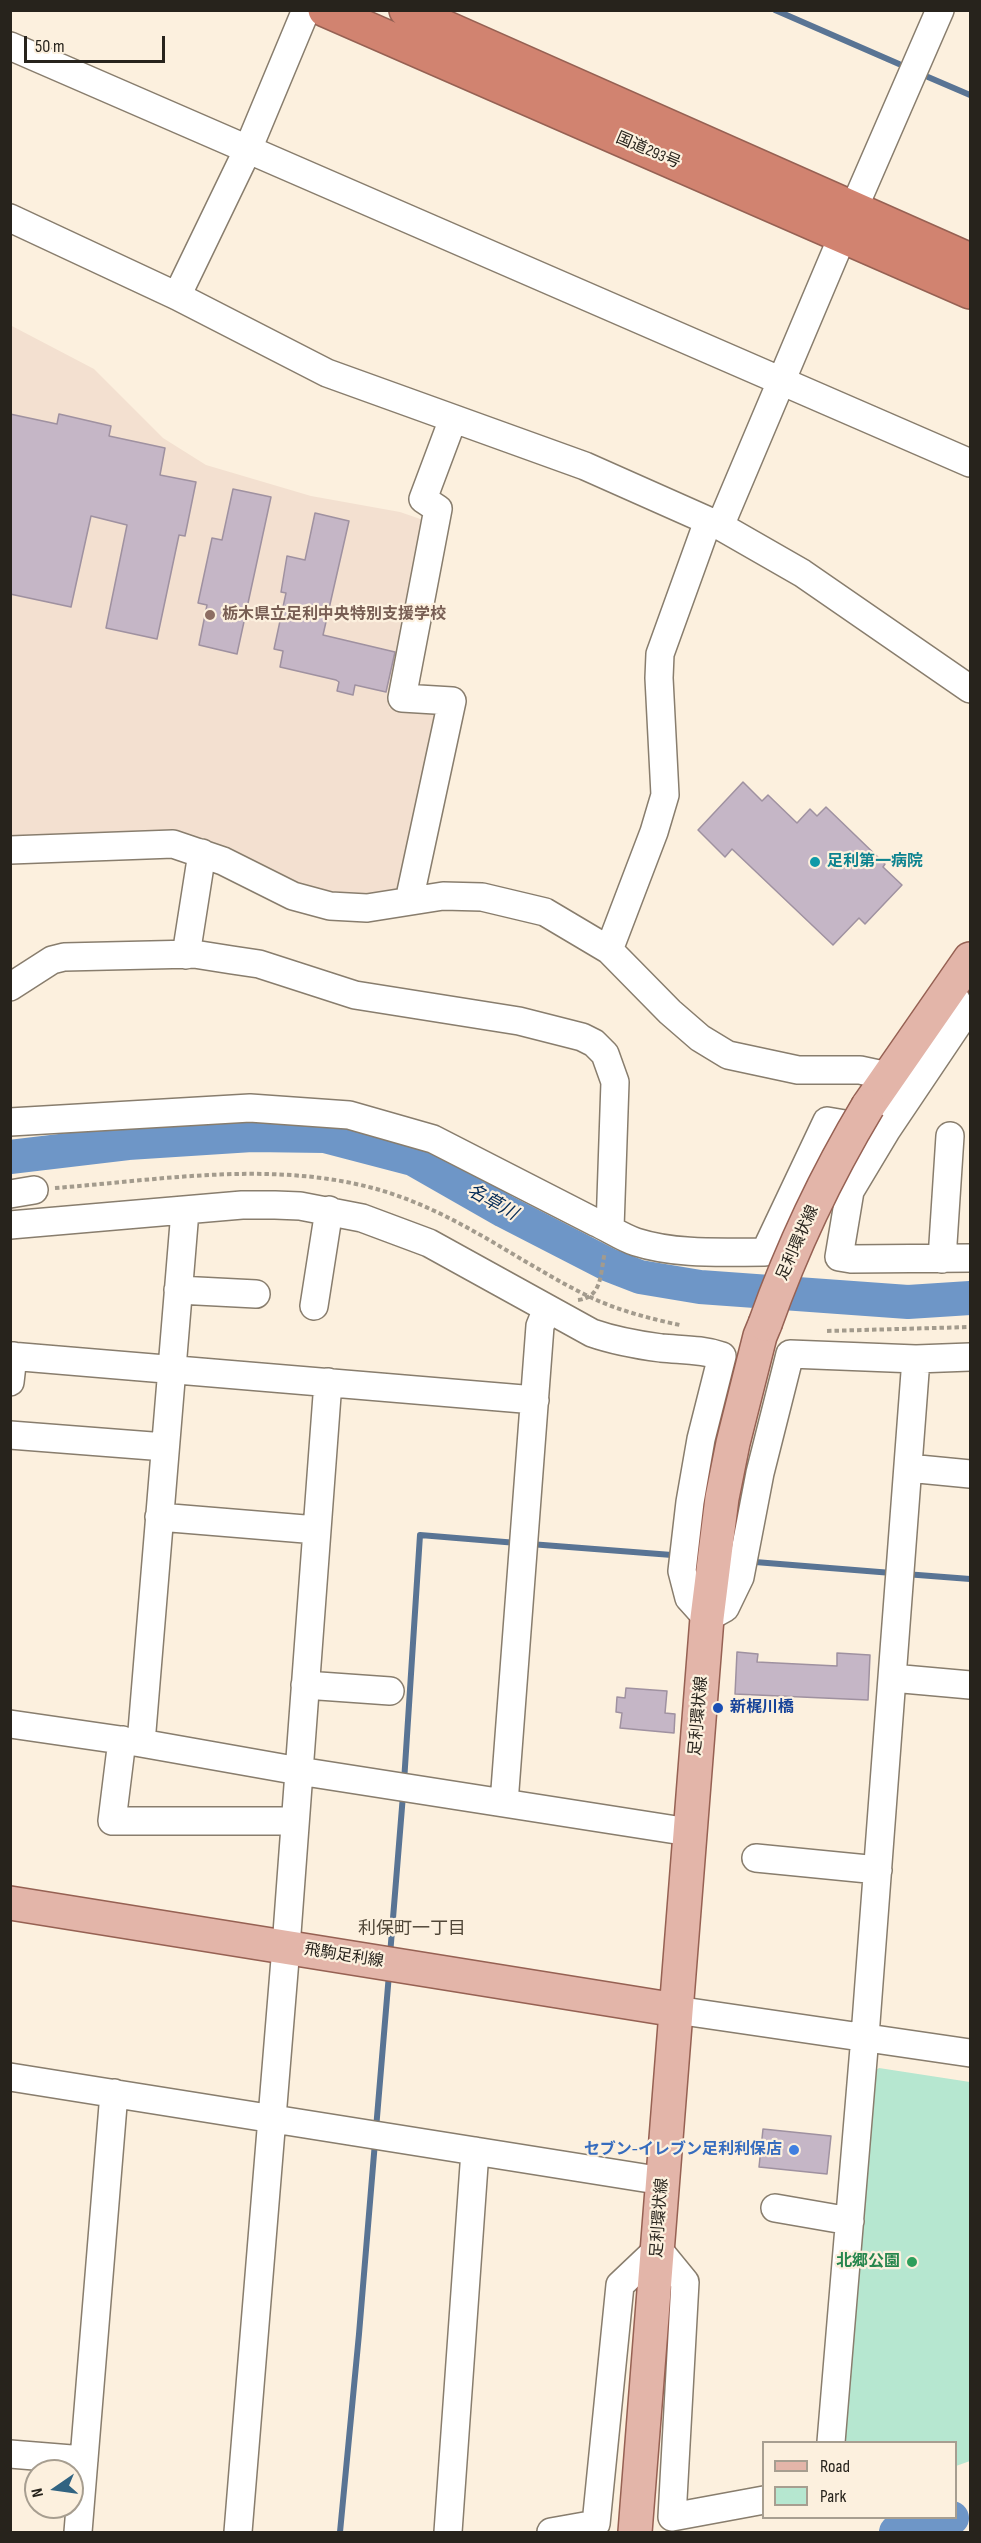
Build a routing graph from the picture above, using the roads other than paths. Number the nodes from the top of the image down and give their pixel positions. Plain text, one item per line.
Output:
1 (306, 10) edge
2 (325, 10) edge
3 (406, 10) edge
4 (940, 10) edge
5 (10, 46) edge
6 (248, 148) junction
7 (10, 218) edge
8 (848, 222) junction
9 (970, 260) edge
10 (970, 292) edge
11 (177, 296) junction
12 (780, 381) junction
13 (453, 419) junction
14 (970, 463) edge
15 (714, 524) junction
16 (970, 689) edge
17 (10, 850) edge
18 (202, 853) junction
19 (409, 901) junction
20 (609, 950) junction
21 (186, 954) junction
22 (970, 959) edge
23 (10, 987) edge
24 (949, 987) junction
25 (888, 1076) junction
26 (877, 1119) junction
27 (10, 1122) edge
28 (950, 1136) dead end
29 (329, 1210) junction
30 (185, 1211) junction
31 (10, 1226) edge
32 (608, 1238) junction
33 (970, 1258) edge
34 (942, 1259) junction
35 (178, 1290) junction
36 (256, 1294) dead end
37 (314, 1306) dead end
38 (547, 1309) junction
39 (970, 1358) edge
40 (916, 1359) junction
41 (11, 1365) edge
42 (171, 1369) junction
43 (328, 1382) junction
44 (535, 1400) junction
45 (10, 1435) edge
46 (165, 1447) junction
47 (908, 1468) junction
48 (970, 1474) edge
49 (159, 1517) junction
50 (317, 1530) junction
51 (707, 1618) junction
52 (892, 1678) junction
53 (305, 1685) junction
54 (970, 1685) edge
55 (390, 1691) dead end
56 (10, 1724) edge
57 (132, 1742) junction
58 (299, 1771) junction
59 (504, 1803) junction
60 (295, 1821) junction
61 (689, 1832) junction
62 (756, 1858) dead end
63 (878, 1870) junction
64 (10, 1903) edge
65 (286, 1947) junction
66 (676, 2010) junction
67 (865, 2036) junction
68 (970, 2053) edge
69 (10, 2077) edge
70 (114, 2093) junction
71 (272, 2119) junction
72 (475, 2151) junction
73 (663, 2181) junction
74 (775, 2208) dead end
75 (850, 2221) junction
76 (658, 2249) junction
77 (831, 2441) edge
78 (10, 2454) edge
79 (72, 2459) edge
80 (84, 2460) edge
81 (762, 2500) edge
82 (238, 2532) edge
83 (448, 2532) edge
84 (551, 2532) edge
85 (634, 2532) edge

1 - 6 street
2 - 8 highway, 国道293号
3 - 8 highway, 国道293号
4 - 8 street
5 - 6 street
6 - 11 street
6 - 12 street
7 - 11 street
8 - 9 highway, 国道293号
8 - 10 highway, 国道293号
8 - 12 street
11 - 13 street
12 - 14 street
12 - 15 street
13 - 15 street
13 - 19 street
15 - 16 street
15 - 20 street
17 - 18 street
18 - 19 street
18 - 21 street
19 - 20 street
20 - 25 street
21 - 23 street
21 - 32 street
22 - 24 main road, 足利環状線
24 - 25 main road, 足利環状線
24 - 26 street
25 - 26 main road, 足利環状線
26 - 32 street
26 - 34 street
26 - 51 main road, 足利環状線, bridge
27 - 32 street
28 - 34 street
29 - 30 street
29 - 37 street
29 - 38 street
30 - 31 street
30 - 35 street
33 - 34 street
35 - 36 street
35 - 42 street
38 - 44 street
38 - 51 street
39 - 40 street
40 - 47 street
40 - 51 street
41 - 42 street
42 - 43 street
42 - 46 street
43 - 44 street
43 - 50 street
44 - 59 street
45 - 46 street
46 - 49 street
47 - 48 street
47 - 52 street
49 - 50 street
49 - 57 street
50 - 53 street
51 - 61 main road, 足利環状線
52 - 54 street
52 - 63 street
53 - 55 street
53 - 58 street
56 - 57 street
57 - 58 street
57 - 60 street
58 - 59 street
58 - 60 street
59 - 61 street
60 - 65 street
61 - 66 main road, 足利環状線
62 - 63 street
63 - 67 street
64 - 65 main road, 飛駒足利線
65 - 66 main road, 飛駒足利線
65 - 71 street
66 - 67 street
66 - 73 main road, 足利環状線
67 - 68 street
67 - 75 street
69 - 70 street
70 - 71 street
70 - 80 street
71 - 72 street
71 - 82 street
72 - 73 street
72 - 83 street
73 - 76 main road, 足利環状線
74 - 75 street
75 - 77 street
76 - 81 street
76 - 84 street
76 - 85 main road, 足利環状線
78 - 79 street

